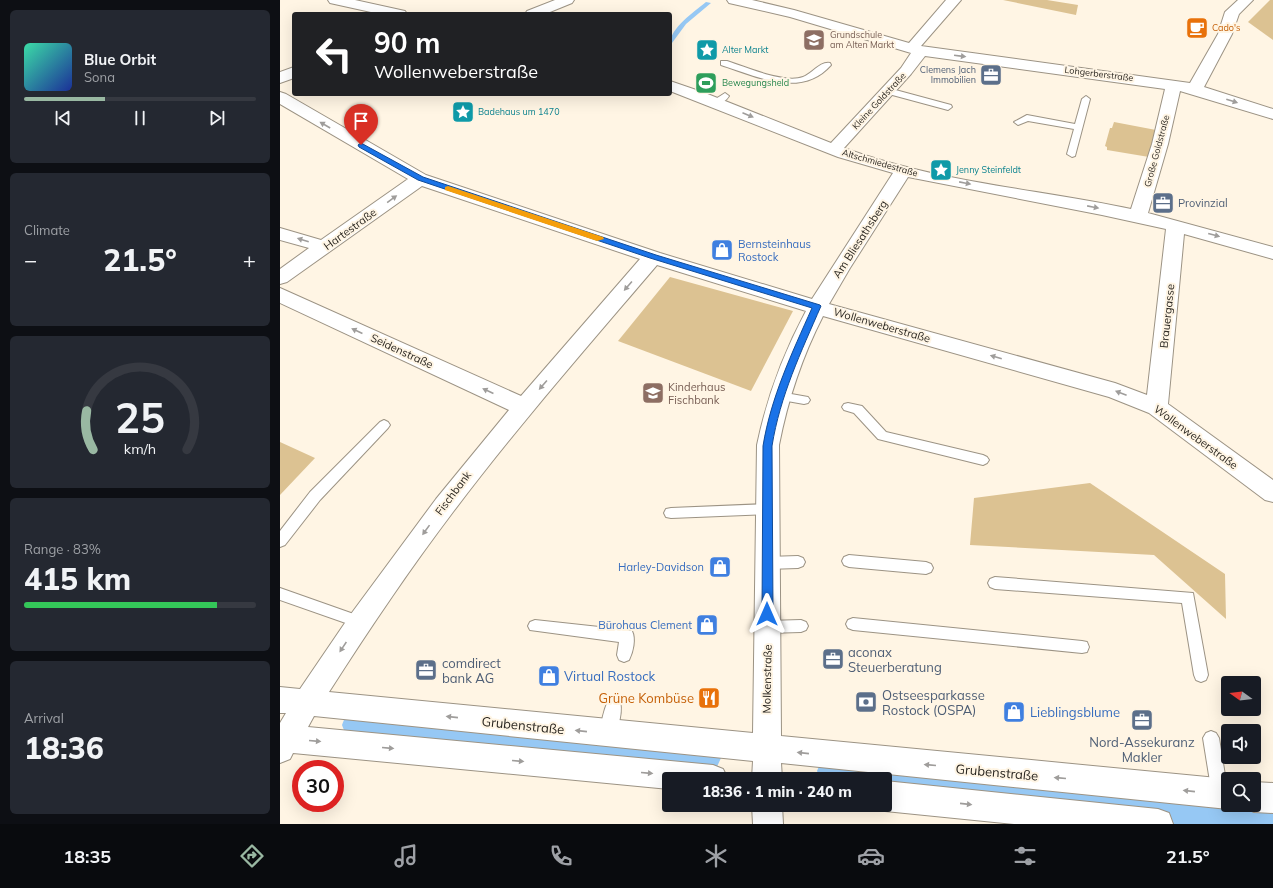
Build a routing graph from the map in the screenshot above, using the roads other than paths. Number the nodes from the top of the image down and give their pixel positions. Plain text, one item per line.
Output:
1 (568, 0) edge
2 (734, 0) edge
3 (954, 0) edge
4 (1246, 0) edge
5 (343, 1) edge
6 (391, 12) edge
7 (537, 12) edge
8 (916, 50) junction
9 (724, 63) dead end
10 (827, 65) dead end
11 (292, 73) edge
12 (280, 78) edge
13 (1174, 85) junction
14 (678, 88) edge
15 (1195, 89) junction
16 (888, 91) junction
17 (280, 97) edge
18 (1086, 99) dead end
19 (948, 107) dead end
20 (1273, 114) edge
21 (1018, 122) dead end
22 (1079, 127) junction
23 (834, 149) junction
24 (1072, 154) dead end
25 (903, 171) junction
26 (420, 179) junction
27 (1138, 217) junction
28 (1176, 225) junction
29 (280, 234) edge
30 (325, 247) junction
31 (1273, 253) edge
32 (653, 257) junction
33 (280, 278) edge
34 (280, 295) edge
35 (817, 306) junction
36 (780, 396) junction
37 (804, 400) dead end
38 (524, 407) junction
39 (848, 407) dead end
40 (1157, 407) junction
41 (384, 425) dead end
42 (983, 460) dead end
43 (1273, 492) edge
44 (768, 509) junction
45 (671, 513) dead end
46 (280, 541) edge
47 (849, 561) dead end
48 (798, 562) dead end
49 (767, 563) junction
50 (926, 568) dead end
51 (995, 583) dead end
52 (280, 594) edge
53 (360, 622) junction
54 (853, 624) dead end
55 (535, 626) dead end
56 (801, 626) dead end
57 (767, 627) junction
58 (1082, 647) dead end
59 (624, 654) dead end
60 (1200, 675) dead end
61 (280, 700) edge
62 (308, 703) junction
63 (614, 704) dead end
64 (608, 734) junction
65 (1212, 738) dead end
66 (282, 742) edge
67 (766, 749) junction
68 (767, 772) edge
69 (662, 775) edge
70 (1221, 780) edge
71 (1221, 794) edge
72 (892, 797) edge
73 (1261, 797) edge
74 (1273, 798) edge
75 (768, 812) edge
76 (768, 824) edge
77 (1158, 824) edge

1 - 7 street
2 - 8 street
3 - 8 street, Kleine Goldstraße
4 - 15 street
5 - 6 street
8 -> 13 street, Lohgerberstraße
8 - 16 street, Kleine Goldstraße
9 - 10 lane
11 - 12 street
13 - 15 street, Lohgerberstraße
13 - 27 street, Große Goldstraße
14 -> 23 street, Altschmiedestraße
15 -> 20 street, Lohgerberstraße
16 - 19 lane
16 - 23 street, Kleine Goldstraße
26 -> 17 street, Wollenweberstraße
18 - 22 lane
21 - 22 lane
22 - 24 lane
23 - 25 street, Altschmiedestraße
25 -> 27 street, Altschmiedestraße
25 - 35 street, Am Bliesathsberg
30 -> 26 street, Hartestraße
26 - 32 street, Wollenweberstraße
27 - 28 street, Altschmiedestraße
28 -> 31 street, Altschmiedestraße
28 - 40 street, Brauergasse
30 -> 29 street
30 - 33 street, Hartestraße
32 - 35 street, Wollenweberstraße
32 -> 38 street, Fischbank
38 -> 34 street, Seidenstraße
35 - 36 street, Molkenstraße
40 -> 35 street, Wollenweberstraße
36 - 37 lane
36 - 44 street, Molkenstraße
38 -> 53 street, Fischbank
39 - 42 lane
40 - 43 street, Wollenweberstraße
41 - 46 lane
44 - 45 lane
44 - 49 street, Molkenstraße
47 - 50 lane
48 - 49 lane
49 - 57 street, Molkenstraße
51 - 60 lane
52 - 53 lane
53 -> 62 street, Fischbank
54 - 58 lane
55 - 59 lane
56 - 57 lane
57 - 67 street, Molkenstraße
61 - 62 street, Grubenstraße
64 -> 62 street, Grubenstraße
62 - 66 street, Fischbank
63 - 64 lane
64 - 67 street, Grubenstraße
65 - 70 lane
66 -> 69 street
67 - 68 street
71 -> 67 street, Grubenstraße
72 -> 77 street
73 - 74 street
75 - 76 street

